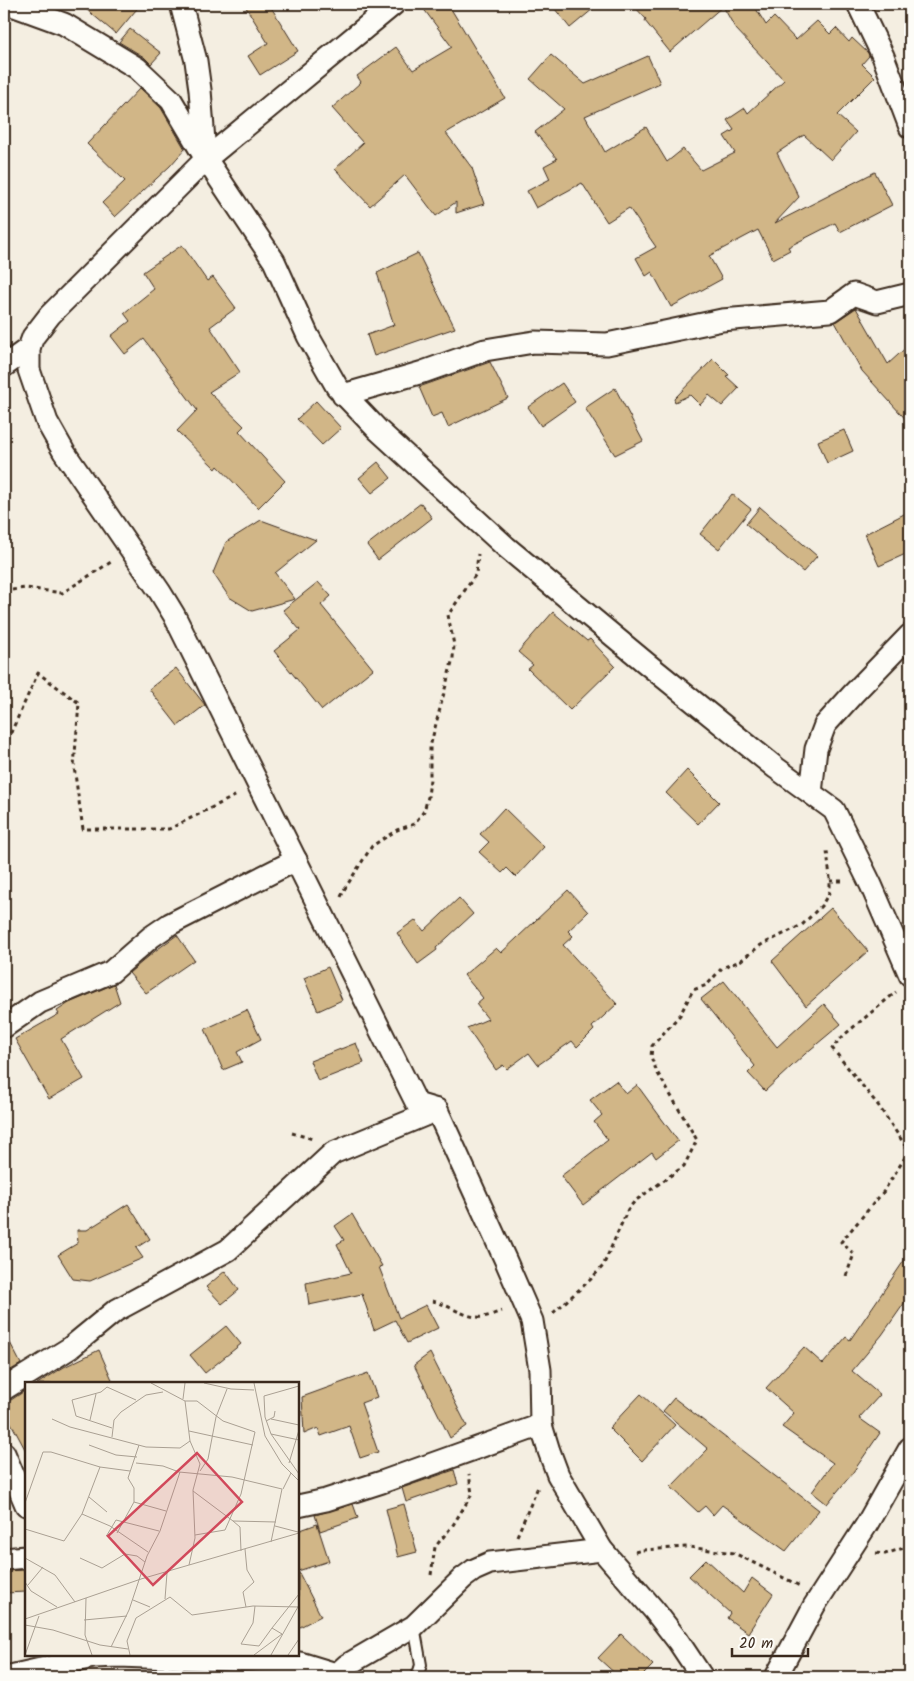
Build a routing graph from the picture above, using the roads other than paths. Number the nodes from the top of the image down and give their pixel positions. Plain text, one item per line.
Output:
1 (9, 4) edge
2 (181, 4) edge
3 (394, 4) edge
4 (858, 4) edge
5 (910, 127) edge
6 (206, 159) junction
7 (910, 294) edge
8 (29, 348) junction
9 (4, 366) edge
10 (343, 395) junction
11 (910, 635) edge
12 (811, 793) junction
13 (296, 860) junction
14 (904, 983) edge
15 (4, 1027) edge
16 (437, 1110) junction
17 (4, 1389) edge
18 (541, 1425) junction
19 (910, 1448) edge
20 (4, 1453) edge
21 (25, 1503) edge
22 (299, 1506) edge
23 (606, 1555) junction
24 (25, 1557) edge
25 (4, 1559) edge
26 (414, 1626) junction
27 (336, 1676) edge
28 (6, 1677) edge
29 (417, 1677) edge
30 (702, 1677) edge
31 (776, 1677) edge

1 - 6 street
2 - 6 street
3 - 6 street
4 - 5 street
6 - 8 street
6 - 10 street
7 - 10 street
8 - 9 street
8 - 13 street
10 - 12 street
11 - 12 street
12 - 14 street
13 - 15 street
13 - 16 street
16 - 17 street
16 - 18 street
18 - 22 street
18 - 23 street
19 - 31 street
20 - 21 street
23 - 26 street
23 - 30 street
24 - 25 street
26 - 27 street
26 - 29 lane
27 - 28 street

